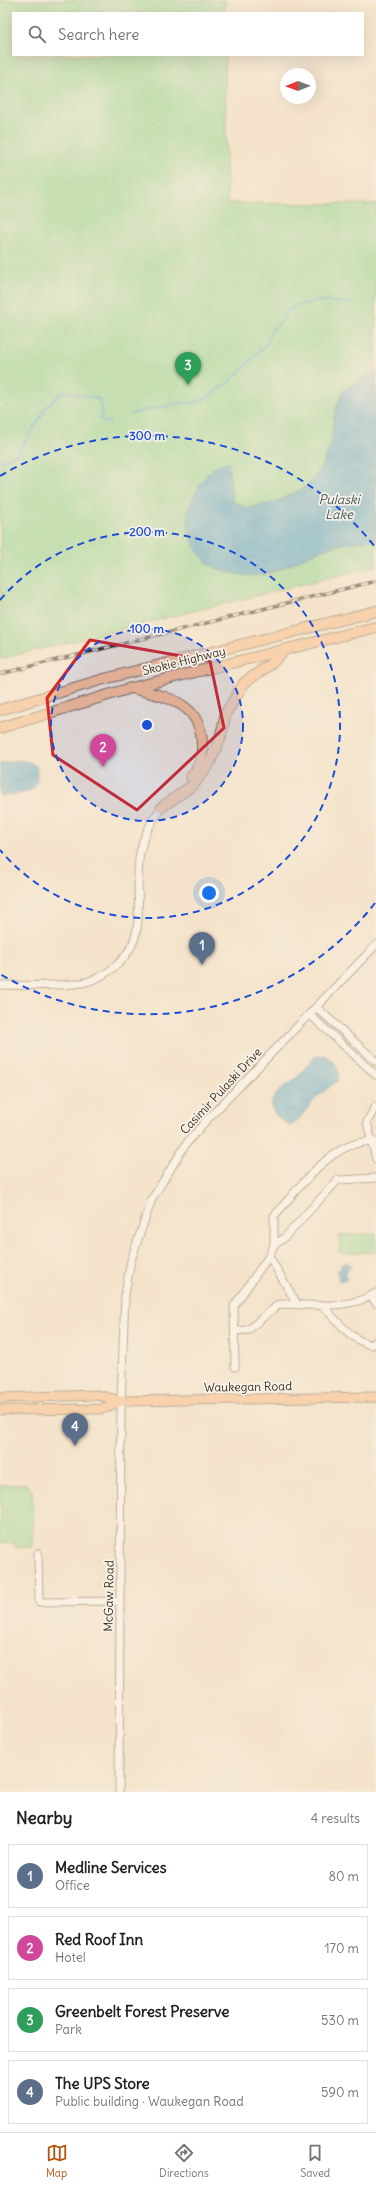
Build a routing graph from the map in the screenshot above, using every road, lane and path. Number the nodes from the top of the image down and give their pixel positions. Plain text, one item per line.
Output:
1 (376, 611) edge
2 (376, 627) edge
3 (284, 650) junction
4 (131, 688) junction
5 (0, 710) edge
6 (0, 728) edge
7 (162, 807) junction
8 (376, 945) edge
9 (0, 985) edge
10 (316, 1007) junction
11 (309, 1014) junction
12 (376, 1061) edge
13 (376, 1075) edge
14 (376, 1106) edge
15 (374, 1142) edge
16 (376, 1159) edge
17 (376, 1178) edge
18 (274, 1245) junction
19 (269, 1256) junction
20 (374, 1295) edge
21 (376, 1303) edge
22 (297, 1304) junction
23 (322, 1305) junction
24 (235, 1331) junction
25 (376, 1341) edge
26 (235, 1367) dead end
27 (376, 1397) edge
28 (0, 1398) edge
29 (121, 1401) junction
30 (0, 1410) edge
31 (38, 1553) dead end
32 (120, 1601) junction
33 (119, 1792) edge

1 - 5 highway, Skokie Highway
2 - 3 highway, Skokie Highway
3 - 4 highway, Skokie Highway
3 - 7 highway
4 - 6 highway, Skokie Highway
4 - 7 highway
7 - 9 street
8 - 10 street, Casimir Pulaski Drive
10 - 11 street, Casimir Pulaski Drive
10 - 12 street
11 - 13 street
11 - 29 street, Casimir Pulaski Drive
14 - 15 street
15 - 16 street
15 - 18 street
17 - 18 street
18 - 19 street
19 - 22 street
19 - 24 street
20 - 21 street
20 - 23 street
22 - 23 street
22 - 24 street
23 - 25 street
24 - 26 street
27 - 29 main road, Waukegan Road
28 - 29 main road, Waukegan Road
29 - 30 main road, Waukegan Road
29 - 32 street, McGaw Road
31 - 32 street
32 - 33 street, McGaw Road

